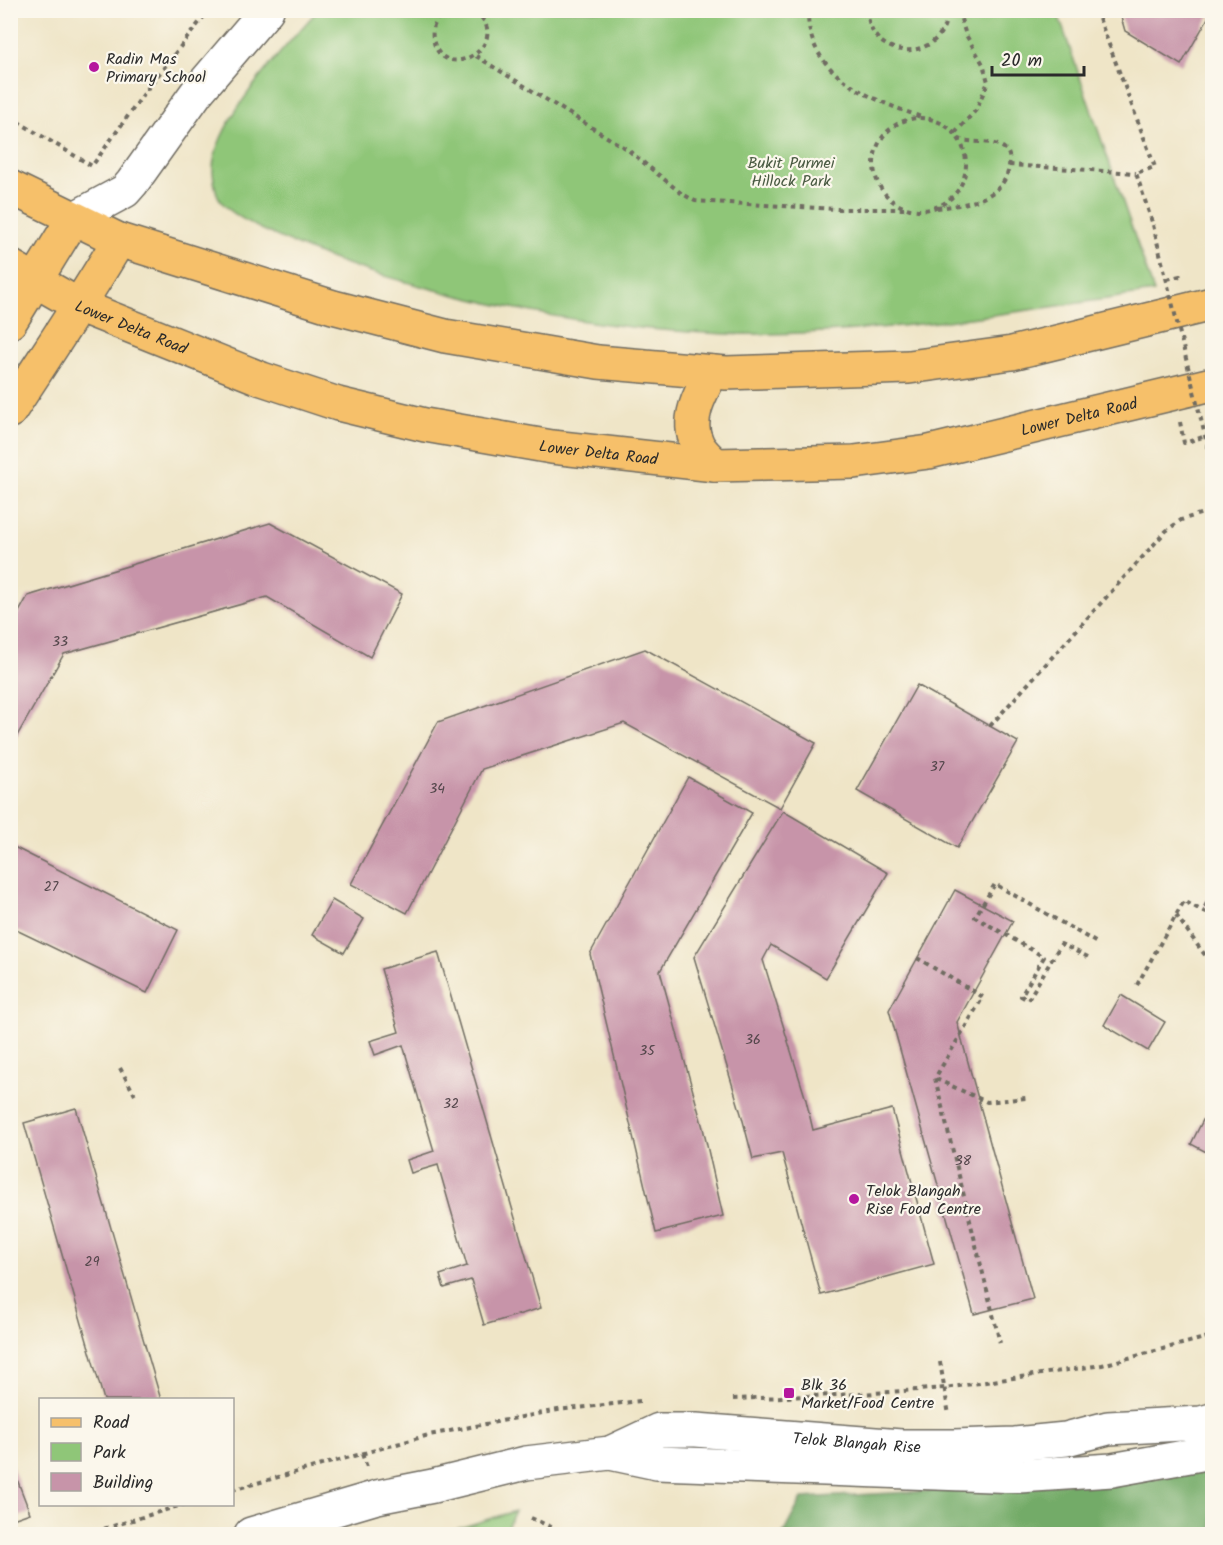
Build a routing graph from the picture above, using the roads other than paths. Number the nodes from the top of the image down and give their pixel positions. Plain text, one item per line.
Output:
1 (267, 10) edge
2 (10, 187) edge
3 (125, 191) junction
4 (74, 219) junction
5 (119, 240) junction
6 (23, 273) edge
7 (1212, 304) edge
8 (80, 306) junction
9 (10, 322) edge
10 (711, 372) junction
11 (1212, 384) edge
12 (10, 411) edge
13 (714, 465) junction
14 (1212, 1420) edge
15 (1108, 1428) junction
16 (1212, 1452) edge
17 (610, 1453) junction
18 (1112, 1470) junction
19 (251, 1534) edge

1 - 3 street
2 - 4 main road
3 - 4 street
3 - 5 street
4 - 5 main road
4 - 6 main road
5 - 8 main road
5 - 10 main road
6 - 8 main road, Lower Delta Road
6 - 9 main road
7 - 10 main road
8 - 12 main road
8 - 13 main road, Lower Delta Road
10 - 13 main road
11 - 13 main road, Lower Delta Road
14 - 15 street, Telok Blangah Rise
15 - 17 street, Telok Blangah Rise
15 - 18 street
16 - 18 street, Telok Blangah Rise
17 - 18 street, Telok Blangah Rise
17 - 19 street, Telok Blangah Rise

